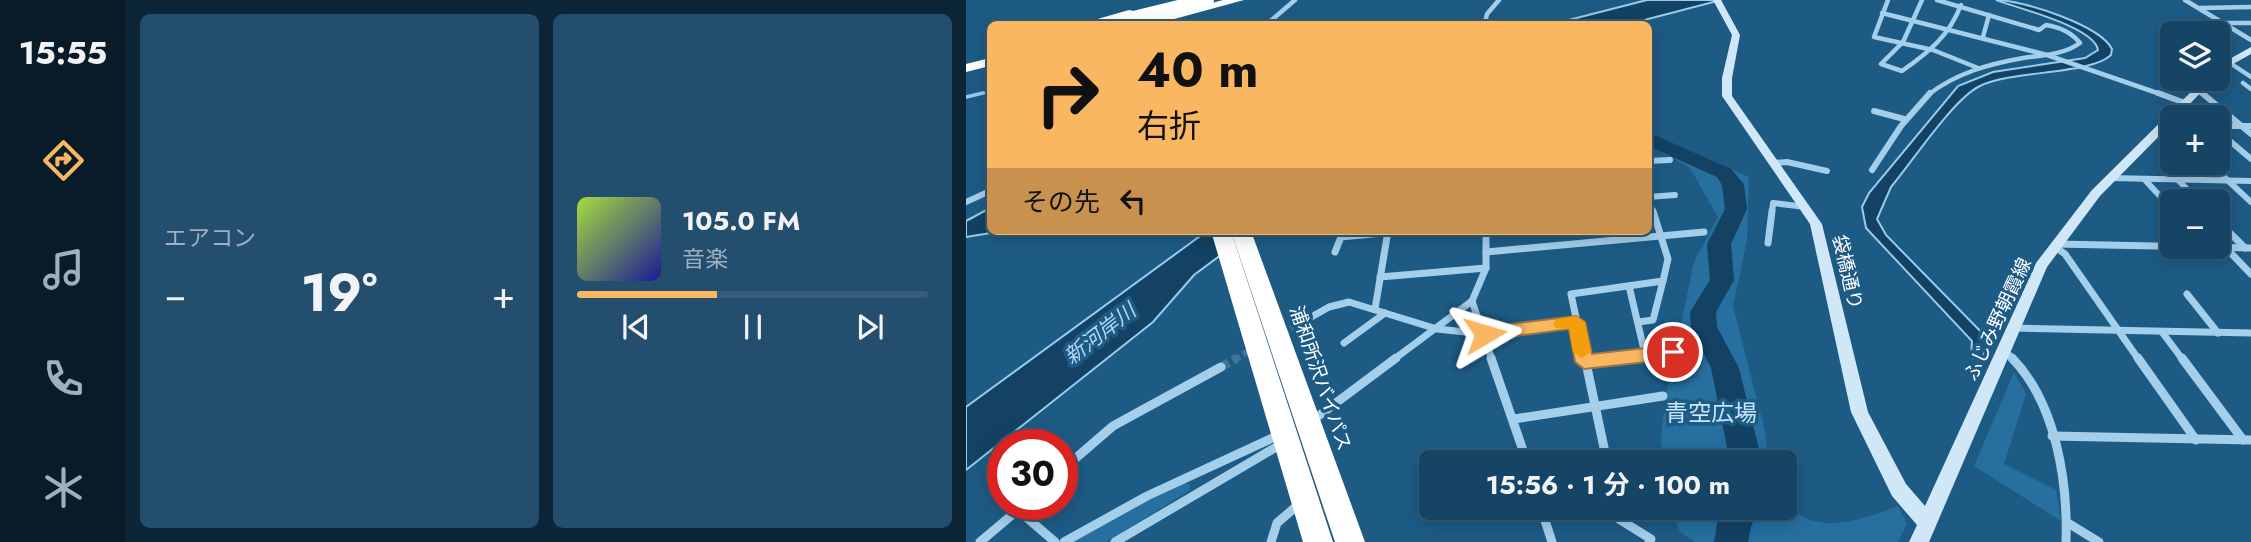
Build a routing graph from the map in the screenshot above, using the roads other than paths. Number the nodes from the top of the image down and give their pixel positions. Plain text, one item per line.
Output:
1 (1207, 0) edge
2 (1222, 0) edge
3 (1238, 0) edge
4 (1295, 0) edge
5 (1499, 0) edge
6 (1888, 0) edge
7 (1922, 0) edge
8 (1937, 0) edge
9 (2185, 0) edge
10 (1961, 5) junction
11 (1721, 6) edge
12 (2251, 6) edge
13 (2197, 8) junction
14 (1183, 9) edge
15 (1882, 13) junction
16 (1989, 15) junction
17 (1911, 20) junction
18 (1106, 21) edge
19 (1124, 21) edge
20 (1137, 21) edge
21 (1150, 21) edge
22 (1270, 21) edge
23 (1485, 21) edge
24 (2220, 21) edge
25 (2230, 23) edge
26 (2251, 23) edge
27 (2230, 27) edge
28 (1953, 29) junction
29 (1983, 37) junction
30 (2251, 40) edge
31 (1903, 42) junction
32 (987, 49) edge
33 (1933, 50) junction
34 (2251, 50) edge
35 (966, 54) edge
36 (2047, 55) junction
37 (987, 59) edge
38 (2230, 60) edge
39 (2230, 63) edge
40 (966, 64) edge
41 (1978, 68) junction
42 (2251, 77) edge
43 (2251, 83) edge
44 (2251, 89) edge
45 (2197, 91) edge
46 (2199, 91) edge
47 (2185, 103) joint
48 (1874, 111) dead end
49 (1904, 119) junction
50 (2242, 126) junction
51 (2251, 126) edge
52 (2230, 127) edge
53 (2160, 133) edge
54 (2251, 134) edge
55 (2230, 140) edge
56 (2251, 159) edge
57 (1670, 160) dead end
58 (1652, 161) edge
59 (1774, 163) junction
60 (1872, 170) dead end
61 (1826, 171) dead end
62 (2222, 175) edge
63 (2110, 177) junction
64 (2145, 180) junction
65 (2179, 181) junction
66 (2228, 181) junction
67 (2251, 181) edge
68 (2187, 189) edge
69 (987, 192) edge
70 (1675, 195) dead end
71 (2160, 196) edge
72 (1652, 197) edge
73 (966, 202) edge
74 (2251, 202) edge
75 (1806, 207) junction
76 (1652, 210) edge
77 (1704, 232) dead end
78 (2230, 232) edge
79 (1222, 235) edge
80 (1242, 235) edge
81 (1360, 235) edge
82 (1387, 235) edge
83 (1486, 235) edge
84 (1660, 236) junction
85 (1768, 243) dead end
86 (2055, 245) junction
87 (2160, 246) edge
88 (2230, 248) edge
89 (2248, 248) edge
90 (1335, 252) dead end
91 (1486, 252) junction
92 (2230, 252) edge
93 (1486, 268) junction
94 (2251, 274) edge
95 (1380, 277) junction
96 (1663, 281) junction
97 (1629, 286) junction
98 (2187, 294) dead end
99 (1472, 301) junction
100 (1375, 309) junction
101 (1385, 313) junction
102 (1306, 320) tunnel mouth
103 (1576, 322) junction
104 (1638, 322) junction
105 (2011, 328) junction
106 (1437, 329) junction
107 (2120, 332) junction
108 (2162, 332) junction
109 (2218, 333) junction
110 (2251, 333) edge
111 (1485, 334) junction
112 (1344, 342) dead end
113 (2003, 349) junction
114 (1673, 352) dead end
115 (1645, 354) junction
116 (1584, 362) junction
117 (1221, 367) tunnel mouth
118 (1663, 396) dead end
119 (1594, 407) junction
120 (1514, 419) junction
121 (1291, 433) junction
122 (2052, 436) junction
123 (2196, 440) junction
124 (2247, 440) edge
125 (1523, 450) edge
126 (1604, 450) edge
127 (1078, 456) edge
128 (1305, 499) junction
129 (1006, 520) edge
130 (1034, 520) edge
131 (1545, 520) edge
132 (1620, 520) edge
133 (1927, 523) junction
134 (2068, 523) junction
135 (980, 542) edge
136 (1055, 542) edge
137 (1064, 542) edge
138 (1115, 542) edge
139 (1271, 542) edge
140 (1318, 542) edge
141 (1350, 542) edge
142 (1552, 542) edge
143 (1649, 542) edge
144 (1919, 542) edge
145 (2066, 542) edge
146 (2099, 542) edge

1 - 14 highway, bridge
2 - 14 highway, bridge
3 - 14 highway
4 - 22 street
5 - 23 street
6 - 15 street
7 - 17 street
8 - 10 street
9 - 13 street
10 - 16 street
10 - 28 street
11 - 59 main road, 袋橋通り
12 - 13 street
13 - 24 street
14 - 18 highway
14 - 19 highway, bridge
14 - 20 highway, bridge
14 - 21 highway
15 - 17 street
15 - 31 street
16 - 29 street
16 - 36 street
17 - 28 street
17 - 31 street
25 - 26 street
27 - 30 street
28 - 29 street
28 - 33 street
29 - 36 street
31 - 33 street
31 - 33 street
32 - 35 highway
33 - 41 street
34 - 38 main road
36 - 41 street
36 - 47 street
37 - 40 highway
39 - 42 street
41 - 49 street
43 - 44 street
45 - 47 main road, ふじみ野朝霞線
46 - 50 street
48 - 49 street
49 - 60 street
50 - 51 street
50 - 52 street
50 - 54 street
53 - 63 main road, ふじみ野朝霞線
55 - 56 street
57 - 58 street
59 - 61 street
59 - 75 main road, 袋橋通り
62 - 66 street
63 - 64 street
63 - 86 main road, ふじみ野朝霞線
64 - 65 street
64 - 71 street
65 - 66 street
65 - 68 street
66 - 67 street
66 - 74 street
69 - 73 street
70 - 72 street
75 - 85 street
75 - 133 main road, 袋橋通り
76 - 84 street
77 - 84 street
78 - 89 street
79 - 121 highway, 浦和所沢バイパス
80 - 121 highway, 浦和所沢バイパス
81 - 90 street
82 - 95 street
83 - 91 street
84 - 91 street
84 - 96 street
86 - 87 street
86 - 105 main road, ふじみ野朝霞線
86 - 107 street
88 - 89 street
91 - 93 street
92 - 94 street
93 - 95 street
93 - 99 street
95 - 100 street
96 - 97 street
96 - 104 street
97 - 103 street
97 - 104 street
98 - 109 street
99 - 106 street
99 - 111 street
100 - 101 street
100 - 102 street
101 - 106 street
101 - 112 street
103 - 111 street
103 - 116 street
104 - 115 street
105 - 107 street
105 - 113 main road, ふじみ野朝霞線
106 - 111 street
106 - 121 street
107 - 108 street
107 - 123 street
108 - 109 street
108 - 124 street
109 - 110 street
111 - 120 street
113 - 122 street
113 - 133 main road, ふじみ野朝霞線
114 - 115 street
115 - 116 street
116 - 119 street
117 - 127 street
118 - 119 street
119 - 120 street
119 - 126 street
120 - 125 street
121 - 128 highway, 浦和所沢バイパス
121 - 137 street
121 - 138 street
121 - 141 highway, 浦和所沢バイパス
122 - 123 street
122 - 134 street
123 - 124 street
128 - 139 street
128 - 140 highway, 浦和所沢バイパス
129 - 135 street
130 - 136 street
131 - 142 street
132 - 143 street
133 - 144 main road, ふじみ野朝霞線
134 - 145 street
134 - 146 street

